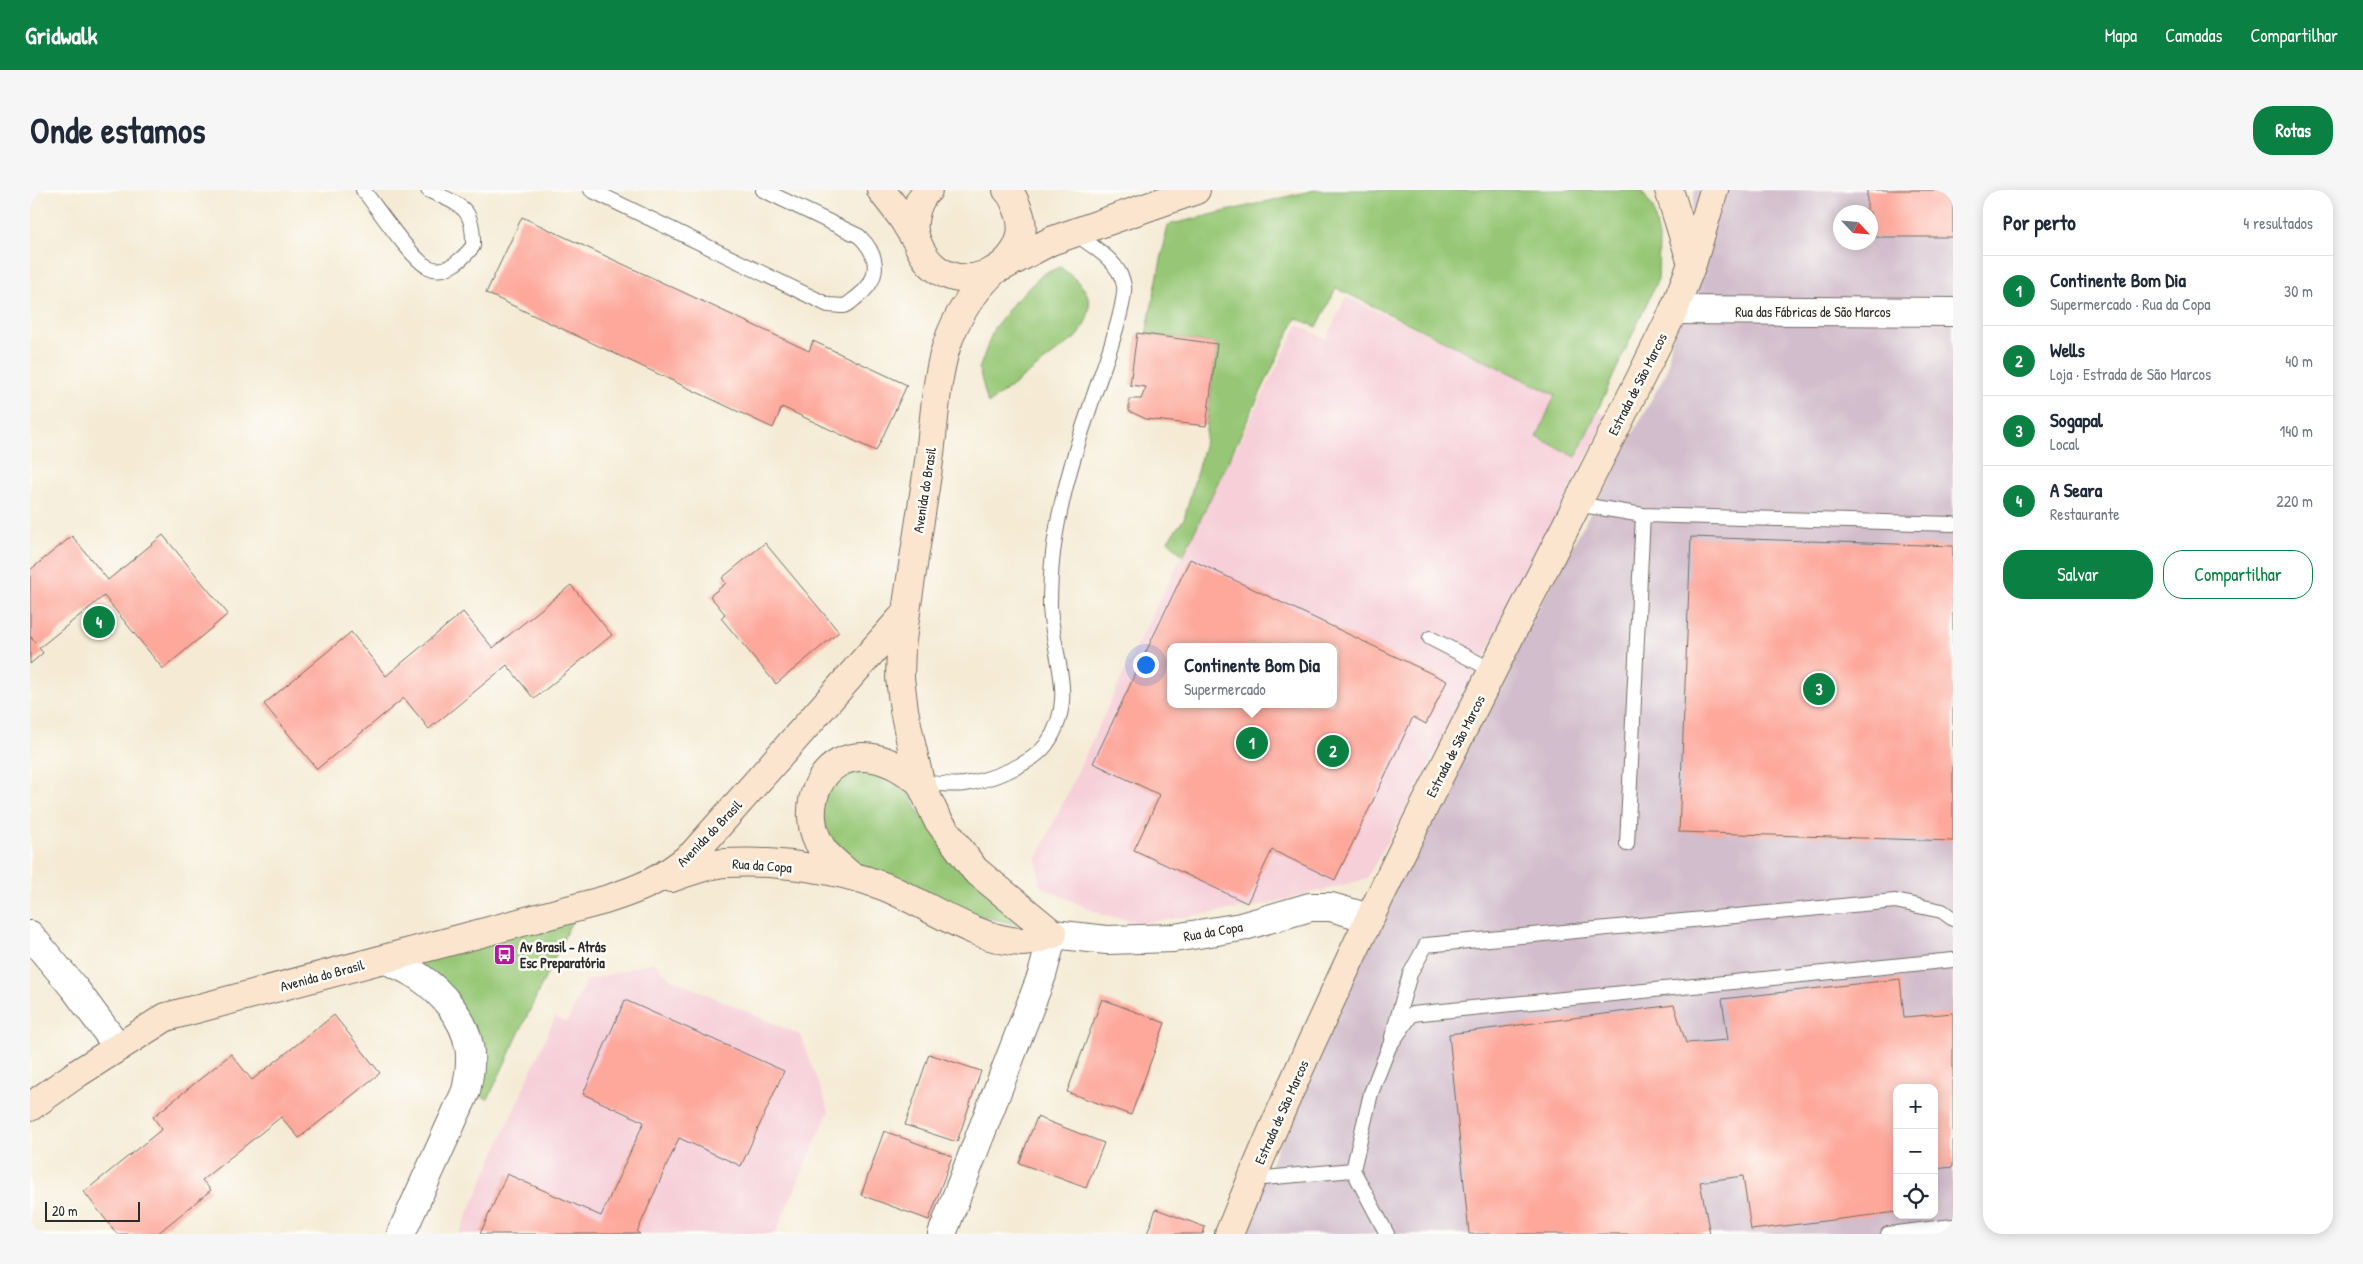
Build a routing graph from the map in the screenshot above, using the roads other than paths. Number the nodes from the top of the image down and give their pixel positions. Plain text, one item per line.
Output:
1 (363, 190) edge
2 (428, 190) edge
3 (591, 190) edge
4 (763, 190) edge
5 (881, 190) edge
6 (928, 190) edge
7 (1007, 190) edge
8 (1196, 190) edge
9 (1669, 190) edge
10 (1714, 190) edge
11 (1073, 232) junction
12 (918, 245) junction
13 (1692, 264) junction
14 (996, 271) junction
15 (1674, 310) junction
16 (1953, 312) edge
17 (1576, 504) junction
18 (1643, 515) junction
19 (1953, 524) edge
20 (906, 613) junction
21 (1430, 638) dead end
22 (1494, 671) junction
23 (920, 782) junction
24 (1628, 844) dead end
25 (851, 876) junction
26 (646, 887) junction
27 (1370, 918) junction
28 (1953, 919) edge
29 (1052, 934) junction
30 (30, 935) edge
31 (384, 959) junction
32 (1953, 960) edge
33 (118, 1047) junction
34 (1389, 1047) junction
35 (30, 1107) edge
36 (1353, 1170) junction
37 (1252, 1179) junction
38 (1953, 1226) edge
39 (401, 1234) edge
40 (942, 1234) edge
41 (1229, 1234) edge
42 (1387, 1234) edge
43 (1888, 1234) edge

1 - 2 lane
3 - 4 lane
5 - 12 street
6 - 12 street
7 - 14 street
8 - 11 street, Avenida do Brasil
9 - 13 street
10 - 13 street, Estrada de São Marcos
11 - 14 street, Avenida do Brasil
11 - 23 lane
12 - 14 street
13 - 15 street, Estrada de São Marcos
14 - 20 street, Avenida do Brasil
15 - 16 street, Rua das Fábricas de São Marcos
15 - 17 street, Estrada de São Marcos
17 - 18 lane
17 - 22 street, Estrada de São Marcos
18 - 19 lane
18 - 24 lane
20 - 23 street
20 - 26 street, Avenida do Brasil
21 - 22 lane
22 - 27 street, Estrada de São Marcos
23 - 25 street, Rua da Copa
23 - 29 street
25 - 26 street, Rua da Copa
25 - 29 street, Rua da Copa
26 - 31 street, Avenida do Brasil
27 - 29 street, Rua da Copa
27 - 37 street, Estrada de São Marcos
28 - 34 lane
29 - 40 street
30 - 33 street
31 - 33 street, Avenida do Brasil
31 - 39 street
32 - 34 lane
33 - 35 street, Avenida do Brasil
34 - 36 lane
36 - 37 lane
36 - 42 lane
37 - 41 street, Estrada de São Marcos
38 - 43 lane

